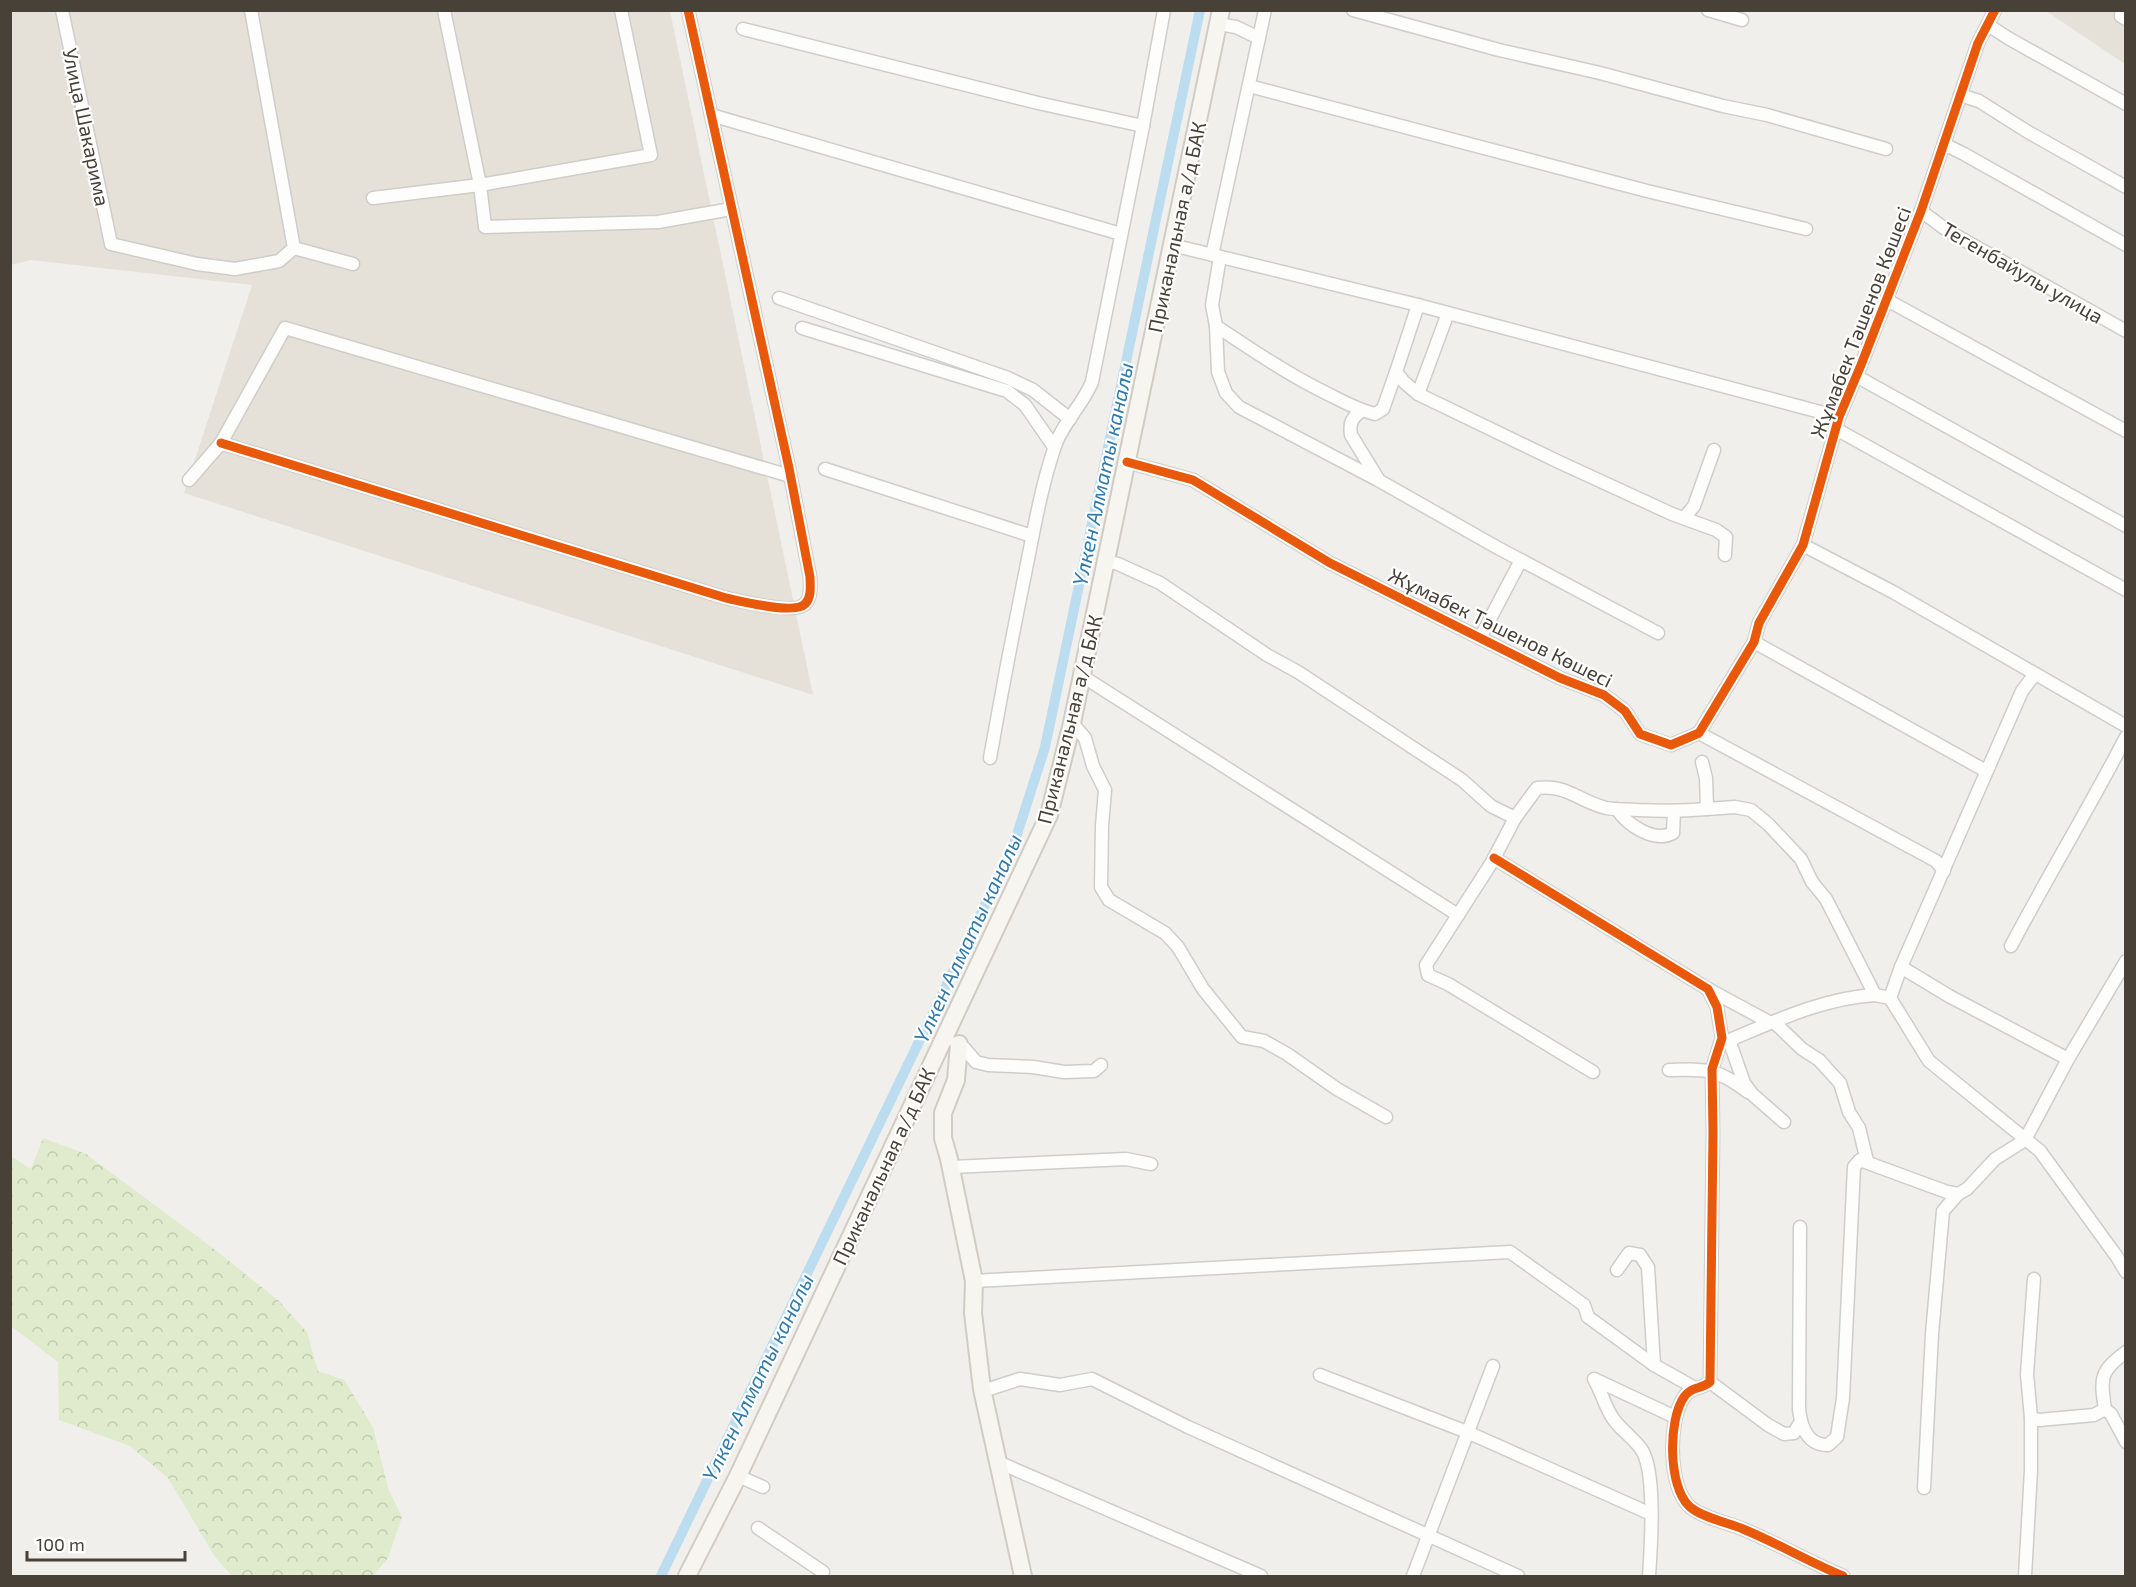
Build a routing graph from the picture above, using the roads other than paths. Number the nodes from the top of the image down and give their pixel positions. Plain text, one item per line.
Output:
1 (62, 10) edge
2 (251, 10) edge
3 (444, 10) edge
4 (621, 10) edge
5 (688, 10) edge
6 (1265, 10) edge
7 (1353, 10) edge
8 (1708, 10) edge
9 (1995, 10) edge
10 (2122, 10) edge
11 (1163, 11) edge
12 (1219, 17) edge
13 (2126, 19) edge
14 (1742, 20) dead end
15 (1988, 25) junction
16 (743, 29) dead end
17 (1259, 38) junction
18 (1249, 86) junction
19 (1960, 95) junction
20 (2126, 104) edge
21 (711, 115) junction
22 (1143, 126) junction
23 (1944, 144) junction
24 (1886, 149) dead end
25 (480, 185) junction
26 (2126, 187) edge
27 (373, 198) dead end
28 (731, 209) junction
29 (1921, 211) junction
30 (1806, 229) dead end
31 (1121, 234) junction
32 (1172, 245) junction
33 (2126, 245) edge
34 (294, 248) junction
35 (1216, 256) junction
36 (353, 264) dead end
37 (779, 298) dead end
38 (1887, 300) junction
39 (1418, 304) junction
40 (1448, 313) junction
41 (1215, 326) junction
42 (802, 328) dead end
43 (2126, 331) edge
44 (1396, 372) junction
45 (1856, 376) junction
46 (1418, 394) junction
47 (1361, 411) junction
48 (1839, 417) junction
49 (1070, 419) junction
50 (1836, 429) junction
51 (2126, 431) edge
52 (221, 443) junction
53 (1054, 447) junction
54 (1714, 450) dead end
55 (1126, 462) junction
56 (825, 469) dead end
57 (790, 476) junction
58 (189, 480) dead end
59 (1378, 480) junction
60 (1684, 518) junction
61 (2126, 526) edge
62 (1032, 536) junction
63 (1803, 545) junction
64 (1725, 555) dead end
65 (1521, 560) junction
66 (1106, 561) junction
67 (2126, 590) edge
68 (1658, 633) dead end
69 (1480, 638) junction
70 (1754, 642) junction
71 (2035, 674) junction
72 (1082, 676) junction
73 (1072, 723) junction
74 (2126, 726) edge
75 (1699, 733) junction
76 (2126, 737) edge
77 (990, 758) dead end
78 (1702, 762) dead end
79 (1986, 771) junction
80 (1617, 809) junction
81 (1707, 809) junction
82 (1674, 811) junction
83 (1515, 818) junction
84 (1494, 858) junction
85 (1944, 871) junction
86 (1458, 915) junction
87 (2011, 946) dead end
88 (2126, 961) edge
89 (1901, 967) junction
90 (1708, 989) junction
91 (1875, 995) junction
92 (1890, 998) junction
93 (1772, 1023) junction
94 (952, 1040) junction
95 (1725, 1042) junction
96 (2068, 1059) junction
97 (1101, 1065) dead end
98 (1669, 1070) dead end
99 (1593, 1072) dead end
100 (1712, 1072) junction
101 (1752, 1094) junction
102 (1386, 1117) dead end
103 (1784, 1122) dead end
104 (2025, 1140) junction
105 (1867, 1161) junction
106 (1152, 1164) dead end
107 (951, 1167) junction
108 (1958, 1194) junction
109 (1800, 1227) dead end
110 (2125, 1268) edge
111 (1617, 1269) dead end
112 (2034, 1279) dead end
113 (974, 1281) junction
114 (2126, 1352) edge
115 (1654, 1365) junction
116 (1492, 1366) dead end
117 (1320, 1375) dead end
118 (1710, 1382) junction
119 (1695, 1388) junction
120 (983, 1391) junction
121 (2106, 1409) junction
122 (1675, 1417) junction
123 (2031, 1418) junction
124 (1801, 1421) junction
125 (2120, 1423) edge
126 (1467, 1432) junction
127 (2126, 1442) edge
128 (1000, 1463) junction
129 (738, 1476) junction
130 (763, 1487) dead end
131 (1924, 1488) dead end
132 (1651, 1514) junction
133 (758, 1528) dead end
134 (1428, 1534) junction
135 (824, 1575) edge
136 (687, 1576) edge
137 (1023, 1576) edge
138 (1261, 1576) edge
139 (1413, 1576) edge
140 (1518, 1576) edge
141 (1650, 1576) edge
142 (1843, 1576) edge
143 (2025, 1576) edge

1 - 34 street, Улица Шакарима
2 - 34 street
3 - 25 street
4 - 25 street
5 - 21 street
6 - 17 street
7 - 24 street
8 - 14 street
9 - 15 street, Жұмабек Тәшенов Көшесі
10 - 13 street
11 - 22 street
12 - 17 street
12 - 32 main road, Приканальная а/д БАК
15 - 19 street, Жұмабек Тәшенов Көшесі
15 - 20 street
16 - 22 street
17 - 18 street
18 - 30 street
18 - 35 street
19 - 23 street, Жұмабек Тәшенов Көшесі
19 - 26 street
21 - 28 street
21 - 31 street
22 - 31 street
23 - 29 street, Жұмабек Тәшенов Көшесі
23 - 33 street
25 - 27 street
25 - 28 street
28 - 57 street
29 - 38 street, Жұмабек Тәшенов Көшесі
29 - 43 street, Тегенбайулы улица
31 - 49 street
32 - 35 street
32 - 55 main road, Приканальная а/д БАК
34 - 36 street
35 - 39 street
35 - 41 street
37 - 49 street
38 - 45 street, Жұмабек Тәшенов Көшесі
38 - 51 street
39 - 40 street
39 - 44 street
40 - 46 street
40 - 48 street
41 - 47 street
41 - 59 street
42 - 53 street
44 - 46 street
44 - 47 street
45 - 48 street, Жұмабек Тәшенов Көшесі
45 - 61 street
46 - 60 street
47 - 59 street
48 - 50 street, Жұмабек Тәшенов Көшесі
49 - 53 street
50 - 63 street, Жұмабек Тәшенов Көшесі
50 - 67 street
52 - 57 street
52 - 57 street
52 - 58 street
53 - 62 street
54 - 60 street
55 - 66 main road, Приканальная а/д БАК
55 - 69 street, Жұмабек Тәшенов Көшесі
56 - 62 street
59 - 65 street
60 - 64 street
62 - 77 street
63 - 70 street, Жұмабек Тәшенов Көшесі
63 - 71 street
65 - 68 street
65 - 69 street
66 - 72 main road, Приканальная а/д БАК
66 - 83 street
69 - 75 street, Жұмабек Тәшенов Көшесі
70 - 75 street, Жұмабек Тәшенов Көшесі
70 - 79 street
71 - 74 street
71 - 79 street
72 - 73 main road, Приканальная а/д БАК
72 - 86 street
73 - 94 main road, Приканальная а/д БАК
73 - 102 street
75 - 85 street
76 - 87 street
78 - 81 street
79 - 85 street
80 - 82 street
80 - 82 street
80 - 83 street
81 - 82 street
81 - 91 street
83 - 84 street
84 - 86 street
84 - 90 street
85 - 89 street
86 - 99 street
88 - 96 street
89 - 92 street
89 - 96 street
90 - 93 street
90 - 95 street
91 - 92 street
91 - 93 street
92 - 104 street
93 - 95 street
93 - 105 street
94 - 97 street
94 - 107 main road
94 - 129 main road, Приканальная а/д БАК
95 - 100 street
95 - 101 street
96 - 104 street
98 - 100 street
100 - 101 street
100 - 118 street
101 - 103 street
104 - 108 street
104 - 110 street
105 - 108 street
105 - 124 street
106 - 107 street
107 - 113 main road
108 - 131 street
109 - 124 street
111 - 115 street
112 - 123 street
113 - 115 street
113 - 120 main road
114 - 121 street
115 - 119 street
116 - 126 street
117 - 126 street
118 - 119 street
118 - 124 street
119 - 122 street
120 - 128 main road
120 - 134 street
121 - 123 street
121 - 125 street
122 - 132 street
122 - 142 street
123 - 143 street
125 - 127 street
126 - 132 street
126 - 134 street
128 - 137 main road
128 - 138 street
129 - 130 street
129 - 136 main road, Приканальная а/д БАК
132 - 141 street
133 - 135 street
134 - 139 street
134 - 140 street

